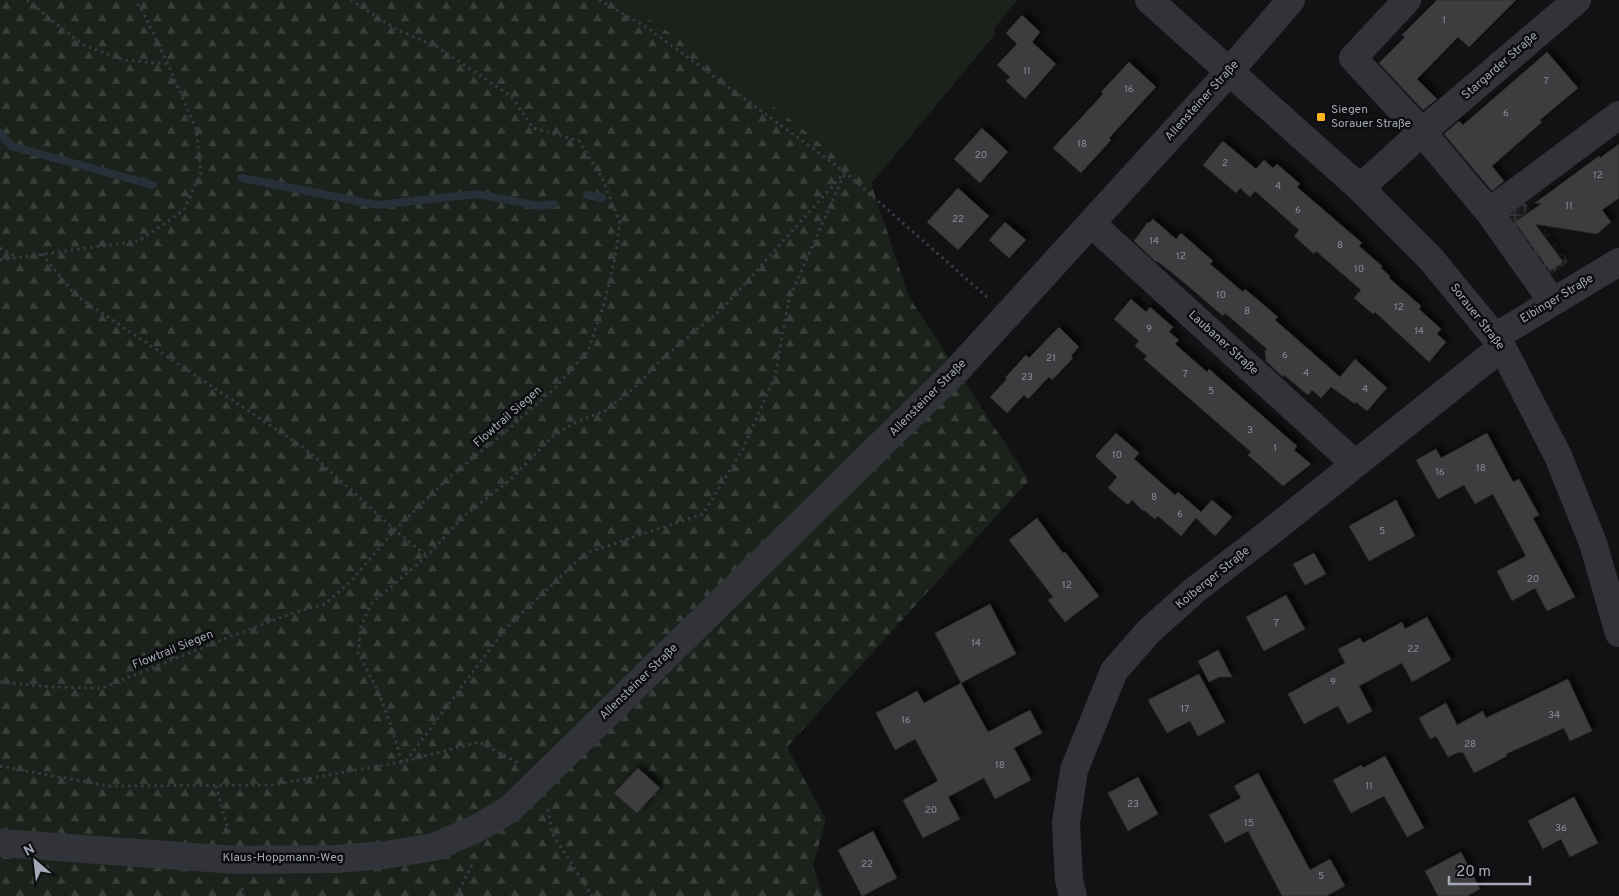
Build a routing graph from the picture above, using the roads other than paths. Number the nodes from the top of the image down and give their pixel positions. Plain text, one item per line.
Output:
1 (1149, 0) edge
2 (1291, 0) edge
3 (1407, 0) edge
4 (1577, 0) edge
5 (1229, 72) junction
6 (1619, 115) edge
7 (1422, 132) junction
8 (1360, 188) junction
9 (1489, 212) junction
10 (1091, 223) junction
11 (1619, 262) edge
12 (1552, 301) junction
13 (1499, 342) junction
14 (1355, 464) junction
15 (1619, 633) edge
16 (543, 776) joint
17 (0, 843) edge
18 (1073, 896) edge

1 - 5 street, Sorauer Straße
2 - 5 street, Allensteiner Straße
3 - 7 street
4 - 7 street, Stargarder Straße
5 - 8 street, Sorauer Straße
5 - 10 street, Allensteiner Straße
6 - 9 street
7 - 8 street, Stargarder Straße
7 - 9 street
8 - 13 street, Sorauer Straße
9 - 12 street
10 - 14 street, Laubaner Straße
10 - 16 street, Allensteiner Straße
11 - 12 street, Elbinger Straße
12 - 13 street, Elbinger Straße
13 - 14 street, Kolberger Straße
13 - 15 street, Sorauer Straße
14 - 18 street, Kolberger Straße
16 - 17 street, Klaus-Hoppmann-Weg

